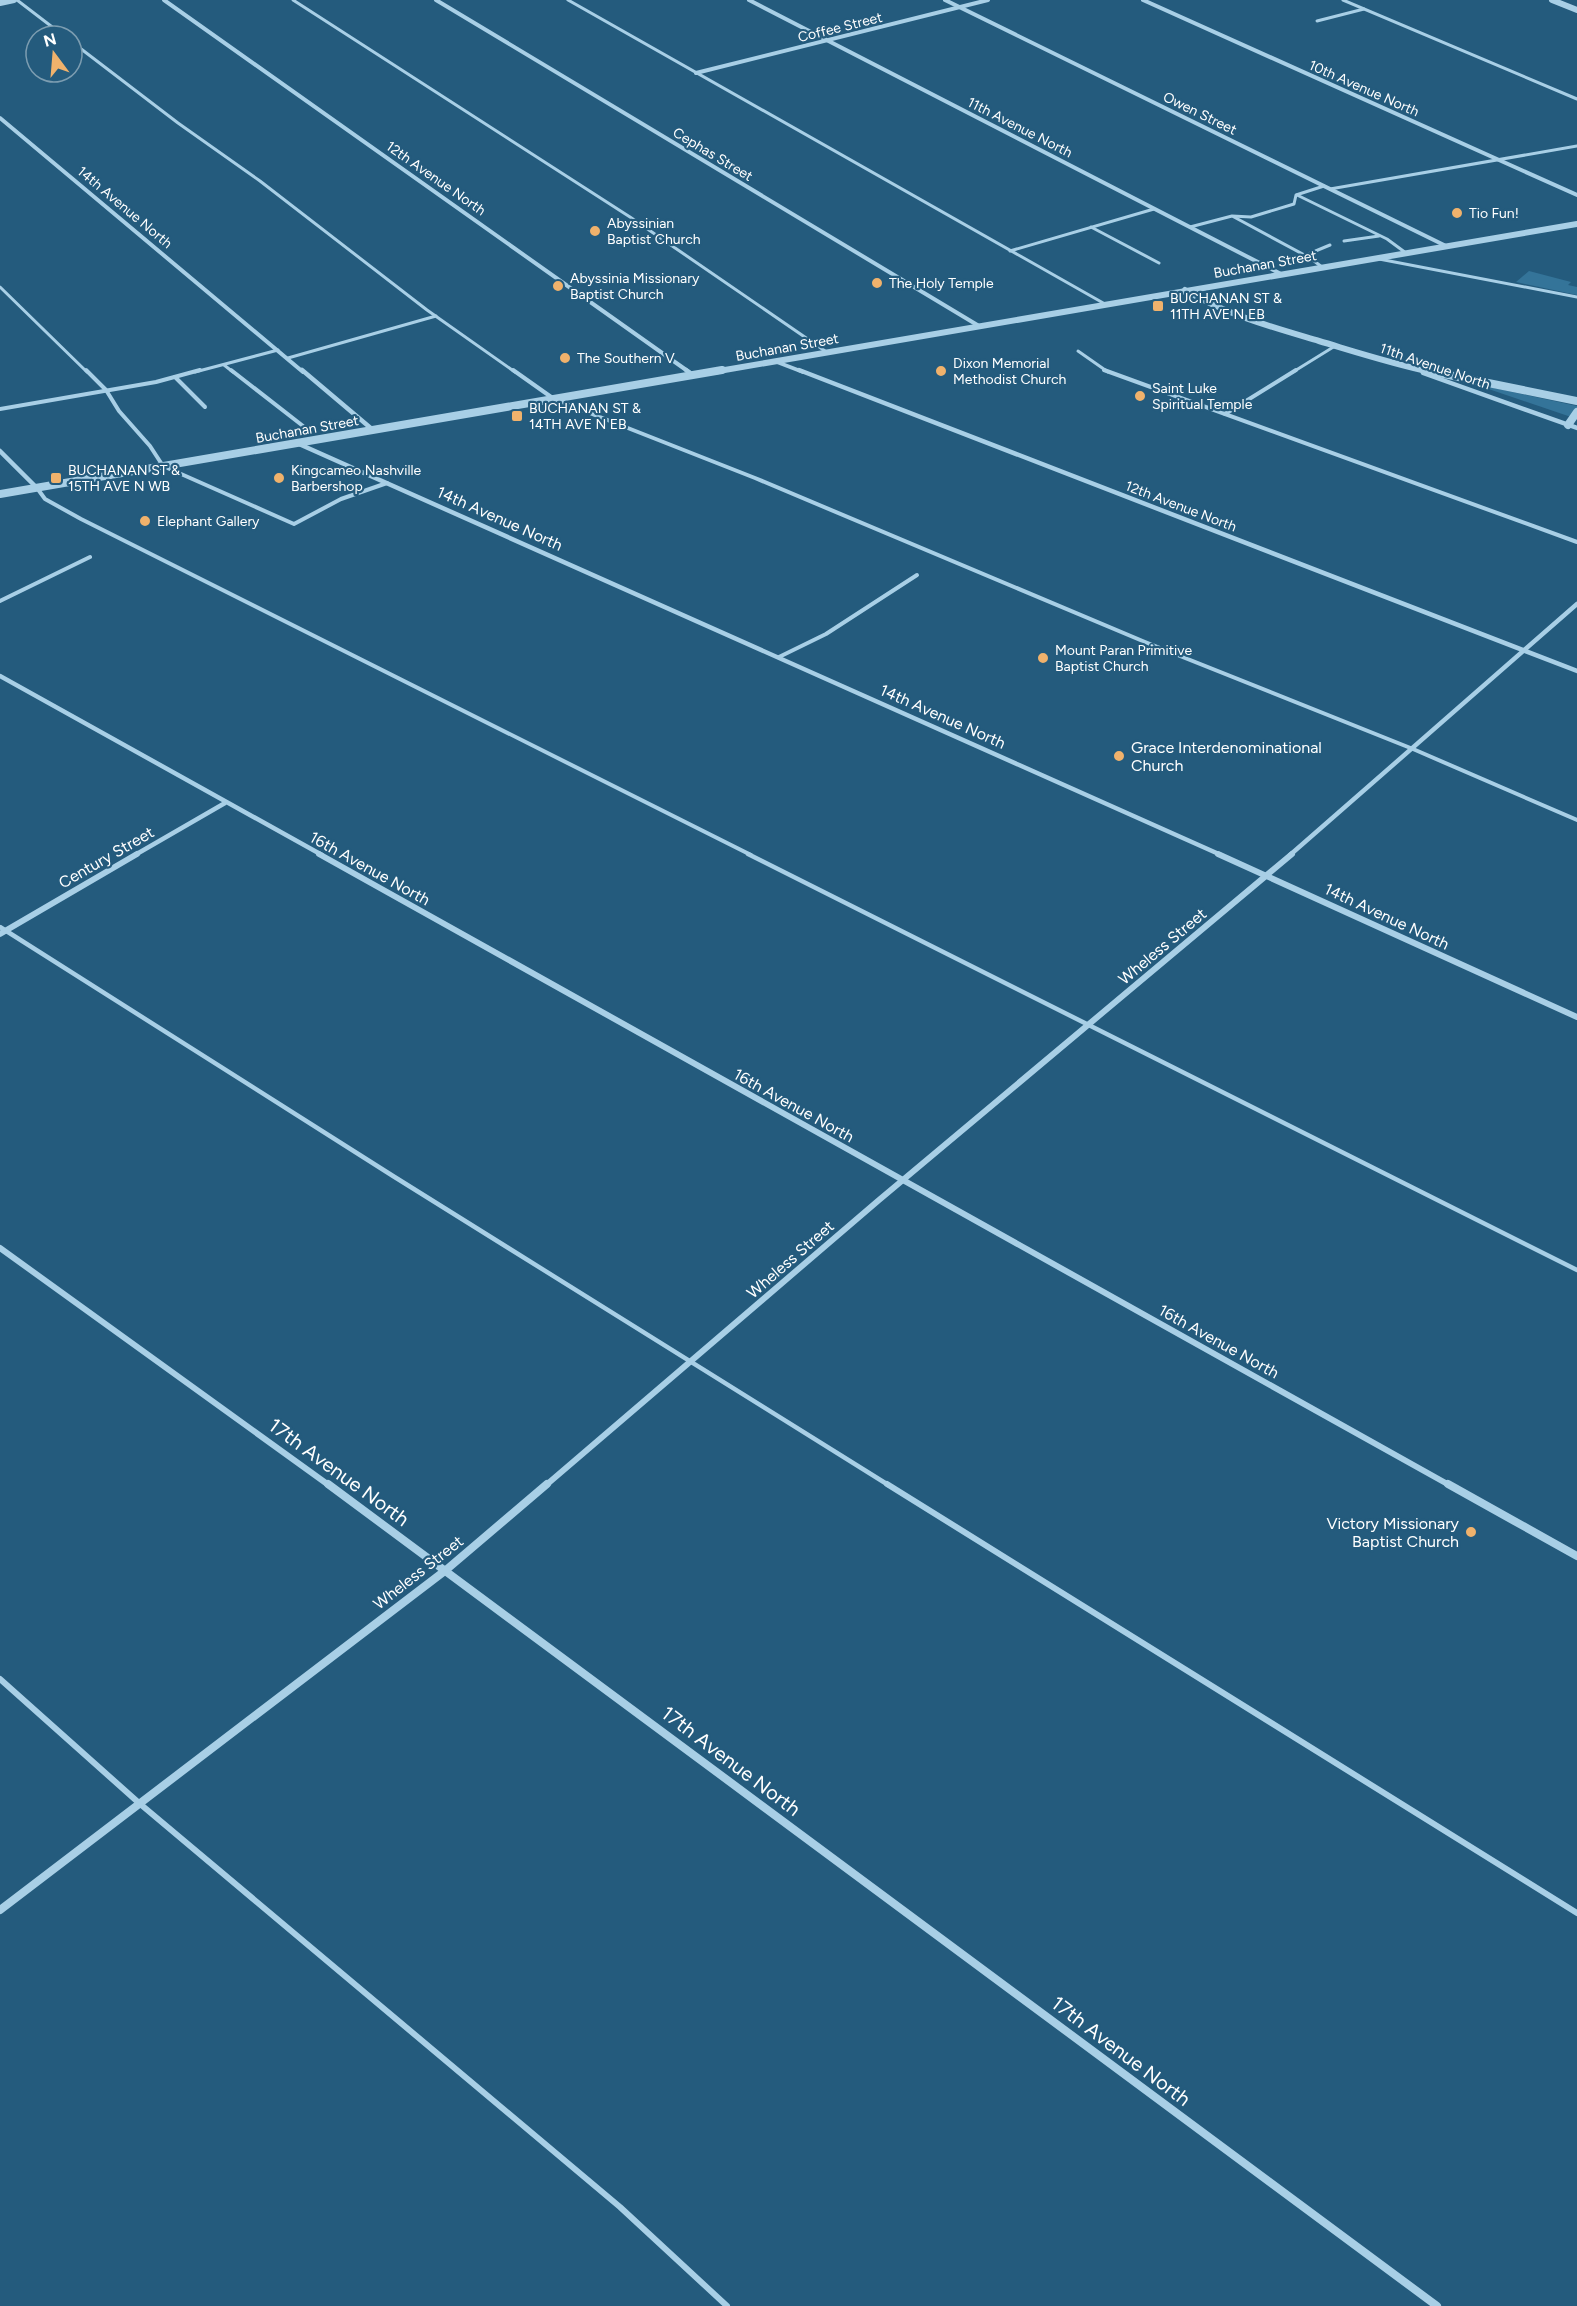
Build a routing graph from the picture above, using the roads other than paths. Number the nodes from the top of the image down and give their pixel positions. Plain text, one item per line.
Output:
1 (15, 0) edge
2 (164, 0) edge
3 (293, 0) edge
4 (436, 0) edge
5 (568, 0) edge
6 (749, 0) edge
7 (945, 0) edge
8 (988, 0) edge
9 (1143, 0) edge
10 (1342, 0) edge
11 (1552, 0) edge
12 (0, 3) edge
13 (959, 7) junction
14 (1364, 9) junction
15 (1577, 10) edge
16 (1317, 21) dead end
17 (48, 24) edge
18 (828, 42) junction
19 (84, 51) edge
20 (696, 73) junction
21 (1577, 99) edge
22 (0, 118) edge
23 (1577, 146) edge
24 (1499, 160) junction
25 (1324, 186) junction
26 (1330, 189) junction
27 (1296, 195) junction
28 (1577, 195) edge
29 (1154, 209) junction
30 (1232, 216) junction
31 (1577, 224) edge
32 (1091, 227) junction
33 (1190, 227) junction
34 (1380, 236) junction
35 (1344, 241) dead end
36 (1330, 246) dead end
37 (1446, 246) junction
38 (1010, 251) junction
39 (1406, 253) junction
40 (1306, 255) junction
41 (1373, 258) junction
42 (1159, 263) dead end
43 (1322, 267) junction
44 (1281, 274) junction
45 (0, 287) edge
46 (1185, 290) junction
47 (1577, 297) edge
48 (1105, 304) junction
49 (436, 316) junction
50 (979, 326) junction
51 (1336, 346) junction
52 (278, 350) junction
53 (1078, 351) dead end
54 (828, 353) junction
55 (288, 358) junction
56 (777, 362) junction
57 (224, 365) junction
58 (1402, 366) junction
59 (693, 375) junction
60 (175, 377) junction
61 (106, 390) junction
62 (554, 399) junction
63 (1577, 401) edge
64 (205, 407) dead end
65 (0, 409) edge
66 (1577, 411) edge
67 (1225, 414) junction
68 (1568, 425) junction
69 (303, 426) dead end
70 (1577, 428) edge
71 (373, 430) junction
72 (297, 443) junction
73 (0, 452) edge
74 (164, 466) junction
75 (387, 483) junction
76 (37, 488) junction
77 (0, 494) edge
78 (1577, 542) edge
79 (90, 557) dead end
80 (917, 575) dead end
81 (0, 601) edge
82 (1577, 604) edge
83 (1523, 651) junction
84 (779, 657) junction
85 (1577, 671) edge
86 (0, 676) edge
87 (1413, 749) junction
88 (225, 803) junction
89 (1577, 820) edge
90 (1267, 876) junction
91 (2, 931) edge
92 (1577, 1017) edge
93 (1089, 1024) junction
94 (902, 1181) junction
95 (0, 1248) edge
96 (1577, 1270) edge
97 (690, 1362) junction
98 (1577, 1556) edge
99 (446, 1570) junction
100 (0, 1679) edge
101 (139, 1803) junction
102 (0, 1910) edge
103 (1577, 1913) edge
104 (727, 2306) edge
105 (1437, 2306) edge

1 - 12 street
1 - 17 lane
2 - 59 street, 12th Avenue North
3 - 54 lane
4 - 50 street, Cephas Street
5 - 20 lane
6 - 18 street, 11th Avenue North
7 - 13 street, Owen Street
8 - 13 street, Coffee Street
9 - 24 street, 10th Avenue North
10 - 14 lane
11 - 15 street
13 - 18 street, Coffee Street
13 - 25 street, Owen Street
14 - 16 lane
14 - 21 lane
18 - 20 street, Coffee Street
18 - 29 street, 11th Avenue North
19 - 49 lane
20 - 38 lane
22 - 52 street, 14th Avenue North
23 - 24 lane
24 - 26 lane
24 - 28 street, 10th Avenue North
25 - 26 street, Owen Street
25 - 27 lane
26 - 37 street, Owen Street
27 - 30 lane
27 - 34 lane
29 - 32 lane
29 - 33 street, 11th Avenue North
30 - 33 lane
30 - 40 lane
31 - 37 street, Buchanan Street
32 - 38 lane
32 - 42 lane
33 - 44 street, 11th Avenue North
34 - 35 lane
34 - 39 lane
36 - 40 lane
37 - 39 street, Buchanan Street
38 - 48 lane
39 - 41 street, Buchanan Street
40 - 43 lane
41 - 43 street, Buchanan Street
41 - 47 lane
43 - 44 street, Buchanan Street
44 - 46 street, Buchanan Street
45 - 61 lane
46 - 48 street, Buchanan Street
46 - 51 street, 11th Avenue North
48 - 50 street, Buchanan Street
49 - 55 lane
49 - 62 lane
50 - 54 street, Buchanan Street
51 - 58 street, 11th Avenue North
51 - 67 lane
52 - 55 street, 14th Avenue North
52 - 57 lane
53 - 67 lane
54 - 56 street, Buchanan Street
55 - 71 street, 14th Avenue North
56 - 59 street, Buchanan Street
56 - 83 street, 12th Avenue North
57 - 60 lane
57 - 69 lane
58 - 63 street
58 - 68 street, 11th Avenue North
59 - 62 street, Buchanan Street
60 - 61 lane
60 - 64 lane
61 - 65 lane
61 - 74 lane
62 - 71 street, Buchanan Street
62 - 87 lane
66 - 68 street
67 - 78 lane
68 - 70 street, 11th Avenue North
71 - 72 street, Buchanan Street
72 - 74 street, Buchanan Street
72 - 75 street, 14th Avenue North
73 - 76 street
74 - 75 lane
74 - 76 street, Buchanan Street
75 - 84 street, 14th Avenue North
76 - 77 street, Buchanan Street
76 - 93 lane
79 - 81 lane
80 - 84 lane
82 - 83 street, Wheless Street
83 - 85 street, 12th Avenue North
83 - 87 street, Wheless Street
84 - 90 street, 14th Avenue North
86 - 88 street, 16th Avenue North
87 - 89 lane
87 - 90 street, Wheless Street
88 - 91 street, Century Street
88 - 94 street, 16th Avenue North
90 - 92 street, 14th Avenue North
90 - 93 street, Wheless Street
91 - 97 lane
93 - 94 street, Wheless Street
93 - 96 lane
94 - 97 street, Wheless Street
94 - 98 street, 16th Avenue North
95 - 99 street, 17th Avenue North
97 - 99 street, Wheless Street
97 - 103 lane
99 - 101 street, Wheless Street
99 - 105 street, 17th Avenue North
100 - 101 lane
101 - 102 street, Wheless Street
101 - 104 lane

